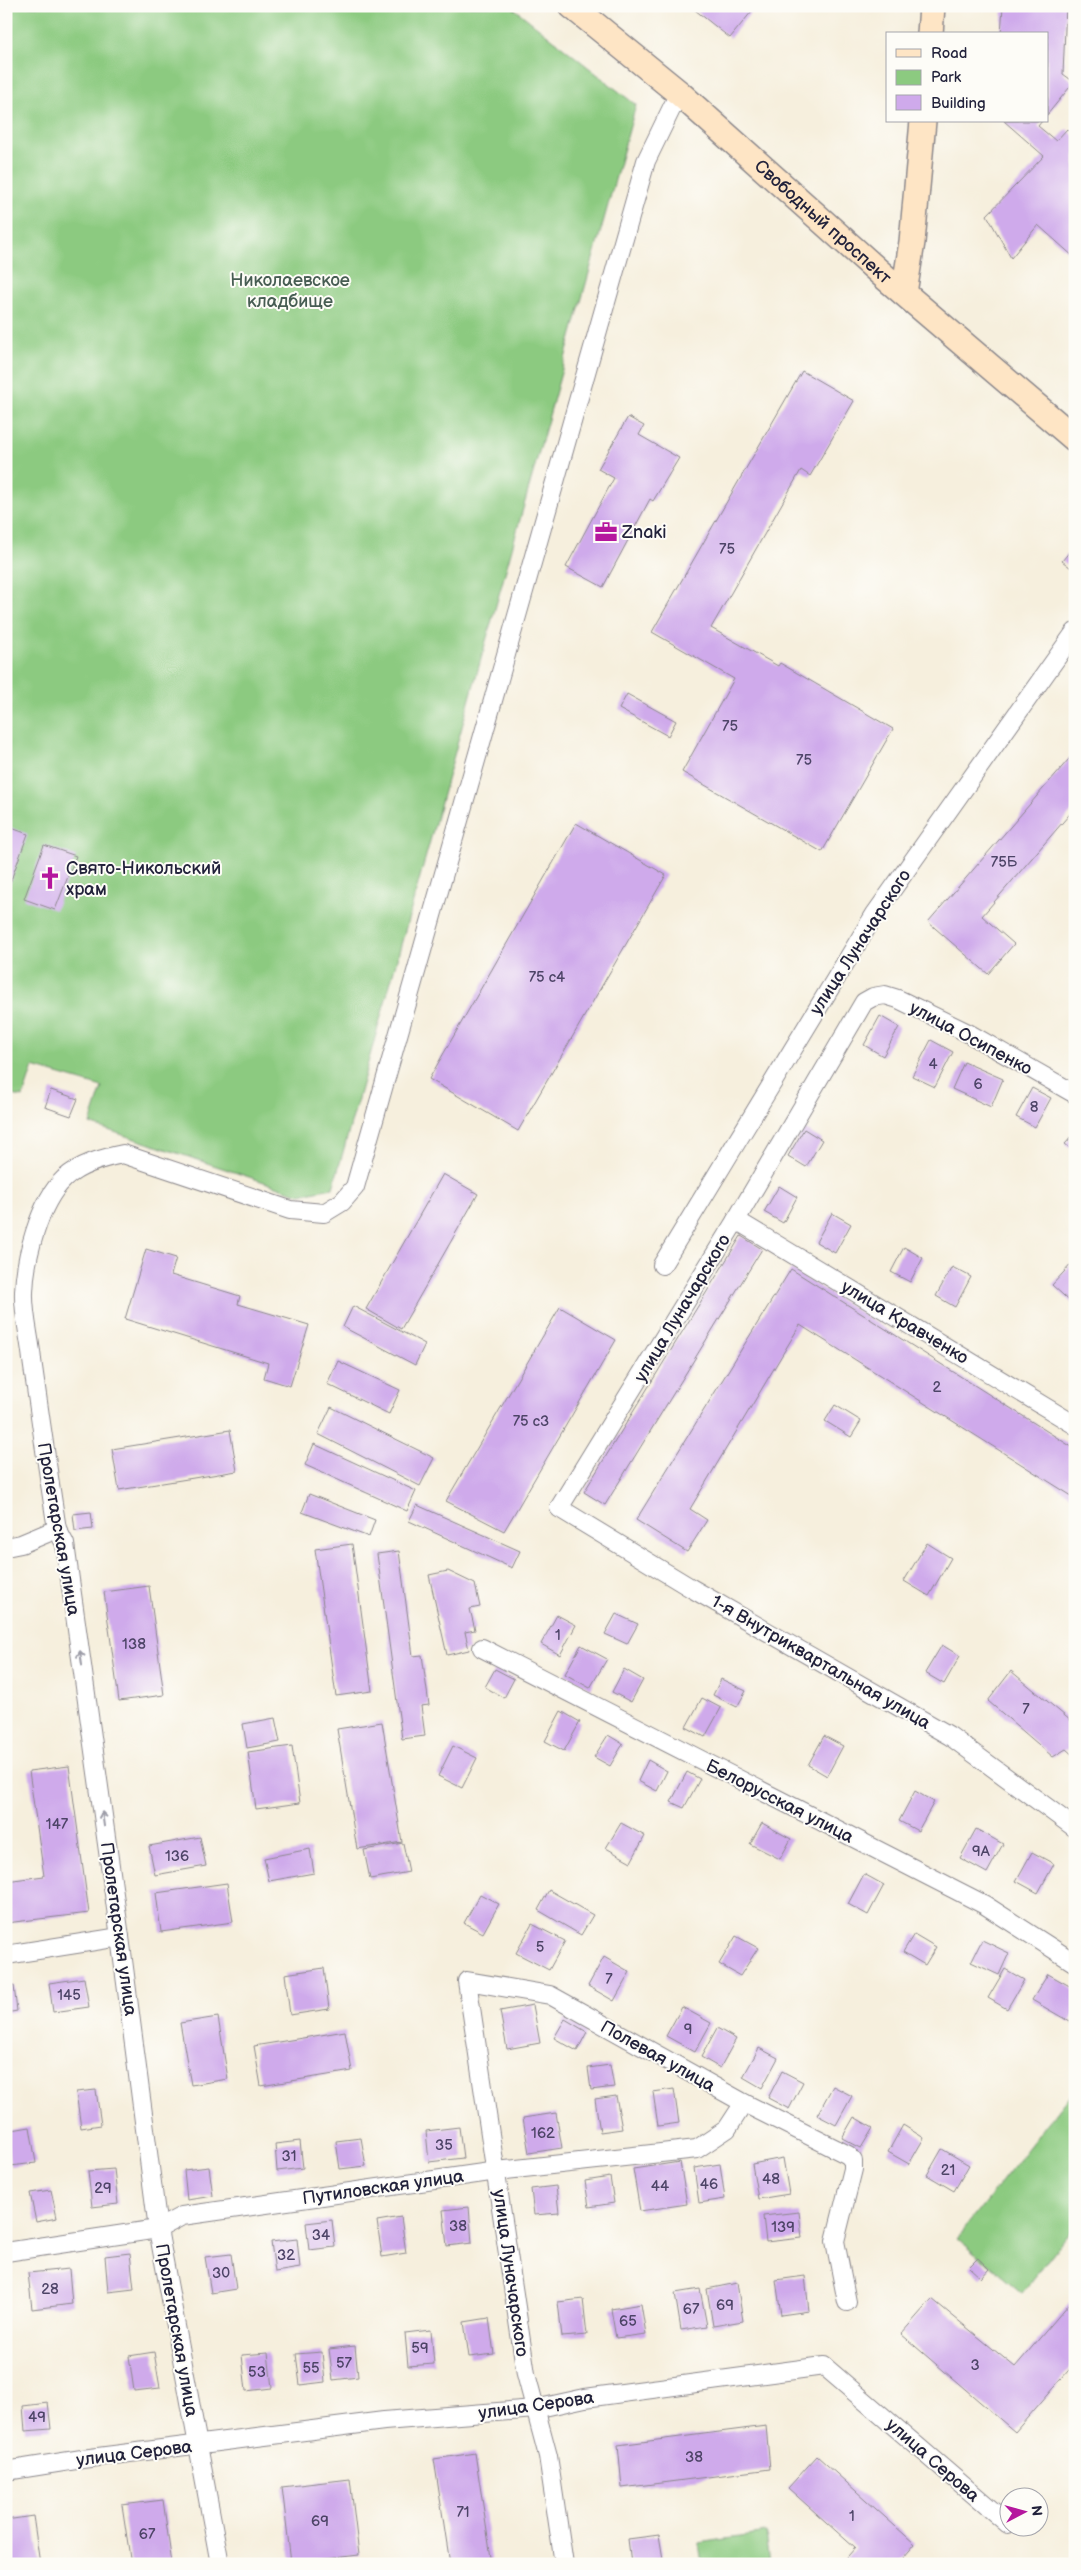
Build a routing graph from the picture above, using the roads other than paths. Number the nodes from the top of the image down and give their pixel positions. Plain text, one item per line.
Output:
1 (572, 6) edge
2 (932, 6) edge
3 (930, 32) edge
4 (679, 93) junction
5 (923, 122) edge
6 (904, 293) junction
7 (1075, 439) edge
8 (1075, 632) edge
9 (864, 1002) joint
10 (1075, 1094) edge
11 (736, 1220) junction
12 (662, 1264) dead end
13 (1075, 1425) edge
14 (559, 1508) joint
15 (57, 1530) junction
16 (6, 1547) edge
17 (482, 1648) dead end
18 (1075, 1828) edge
19 (120, 1937) junction
20 (6, 1956) edge
21 (1075, 1963) edge
22 (467, 1980) joint
23 (744, 2103) junction
24 (497, 2171) junction
25 (158, 2229) junction
26 (6, 2252) edge
27 (847, 2302) dead end
28 (535, 2408) junction
29 (197, 2445) junction
30 (6, 2471) edge
31 (998, 2515) edge
32 (220, 2564) edge
33 (564, 2564) edge

1 - 4 main road, Свободный проспект
2 - 3 main road
4 - 6 main road, Свободный проспект
4 - 15 street, Пролетарская улица
5 - 6 main road
6 - 7 main road, Свободный проспект
8 - 12 street, улица Луначарского
9 - 10 street, улица Осипенко
9 - 11 street, улица Луначарского
11 - 13 street, улица Кравченко
11 - 14 street, улица Луначарского
14 - 18 street, 1-я Внутриквартальная улица
15 - 16 street
19 -> 15 street, Пролетарская улица
17 - 21 street, Белорусская улица
19 - 20 street
19 - 25 street, Пролетарская улица
22 - 23 street, Полевая улица
22 - 24 street, улица Луначарского
23 - 24 street, Путиловская улица
23 - 27 street, Полевая улица
24 - 25 street, Путиловская улица
24 - 28 street, улица Луначарского
25 - 26 street, Путиловская улица
25 - 29 street, Пролетарская улица
28 - 29 street, улица Серова
28 - 31 street, улица Серова
28 - 33 street, улица Луначарского
29 - 30 street, улица Серова
29 - 32 street, Пролетарская улица

